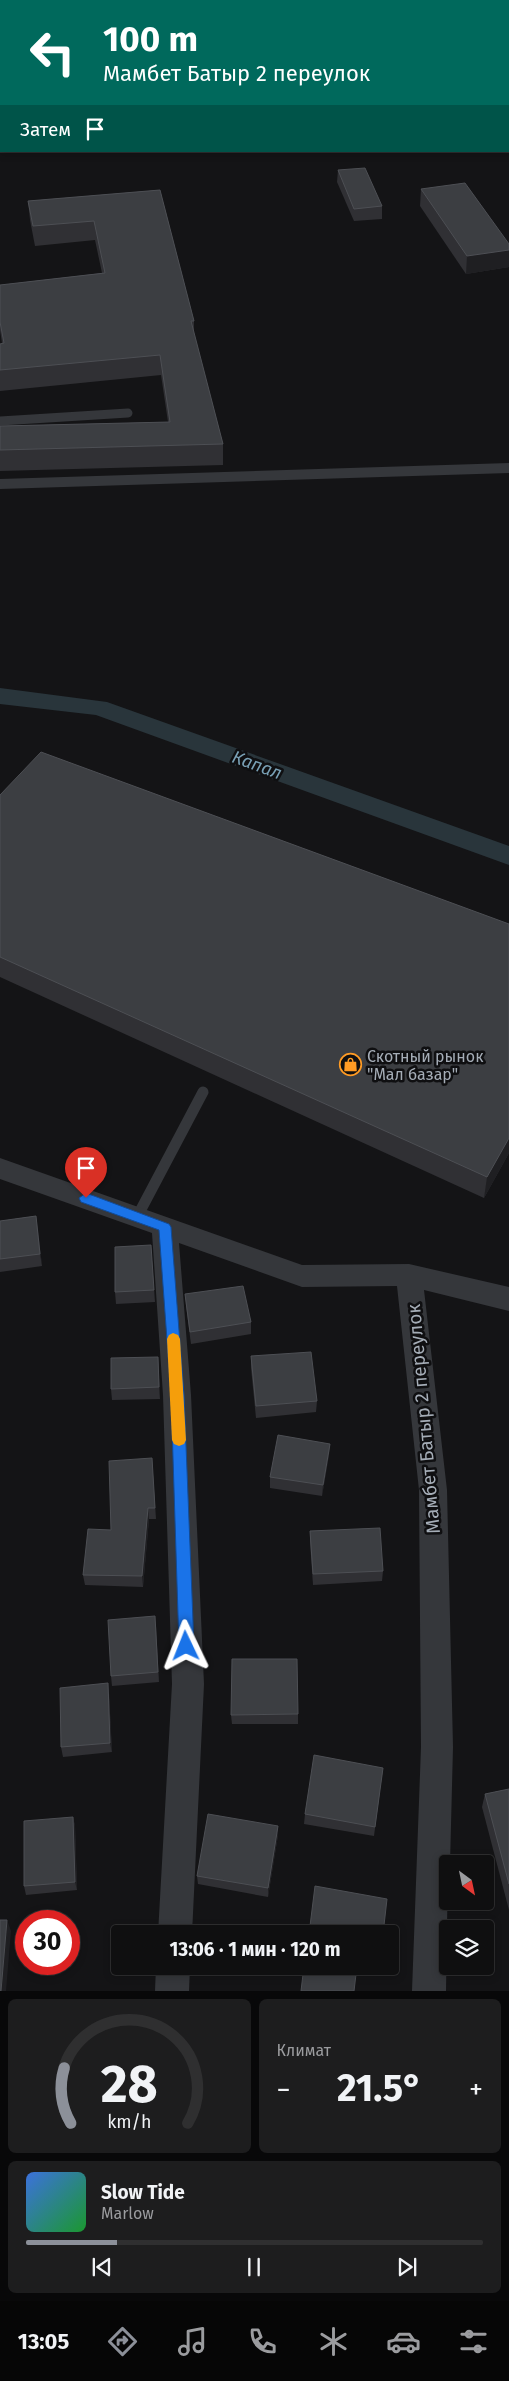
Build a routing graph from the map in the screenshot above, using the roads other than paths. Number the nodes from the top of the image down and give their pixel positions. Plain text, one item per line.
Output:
1 (128, 413) dead end
2 (0, 421) edge
3 (509, 468) edge
4 (0, 484) edge
5 (203, 1092) dead end
6 (0, 1168) edge
7 (137, 1217) junction
8 (165, 1227) junction
9 (409, 1275) junction
10 (509, 1299) edge
11 (175, 1925) edge
12 (173, 1975) edge
13 (172, 1991) edge
14 (429, 1991) edge

1 - 2 lane
3 - 4 street
5 - 7 lane
6 - 7 street
7 - 8 street
8 - 9 street
8 - 11 street
9 - 10 street
9 - 14 street, Мамбет Батыр 2 переулок
12 - 13 street

